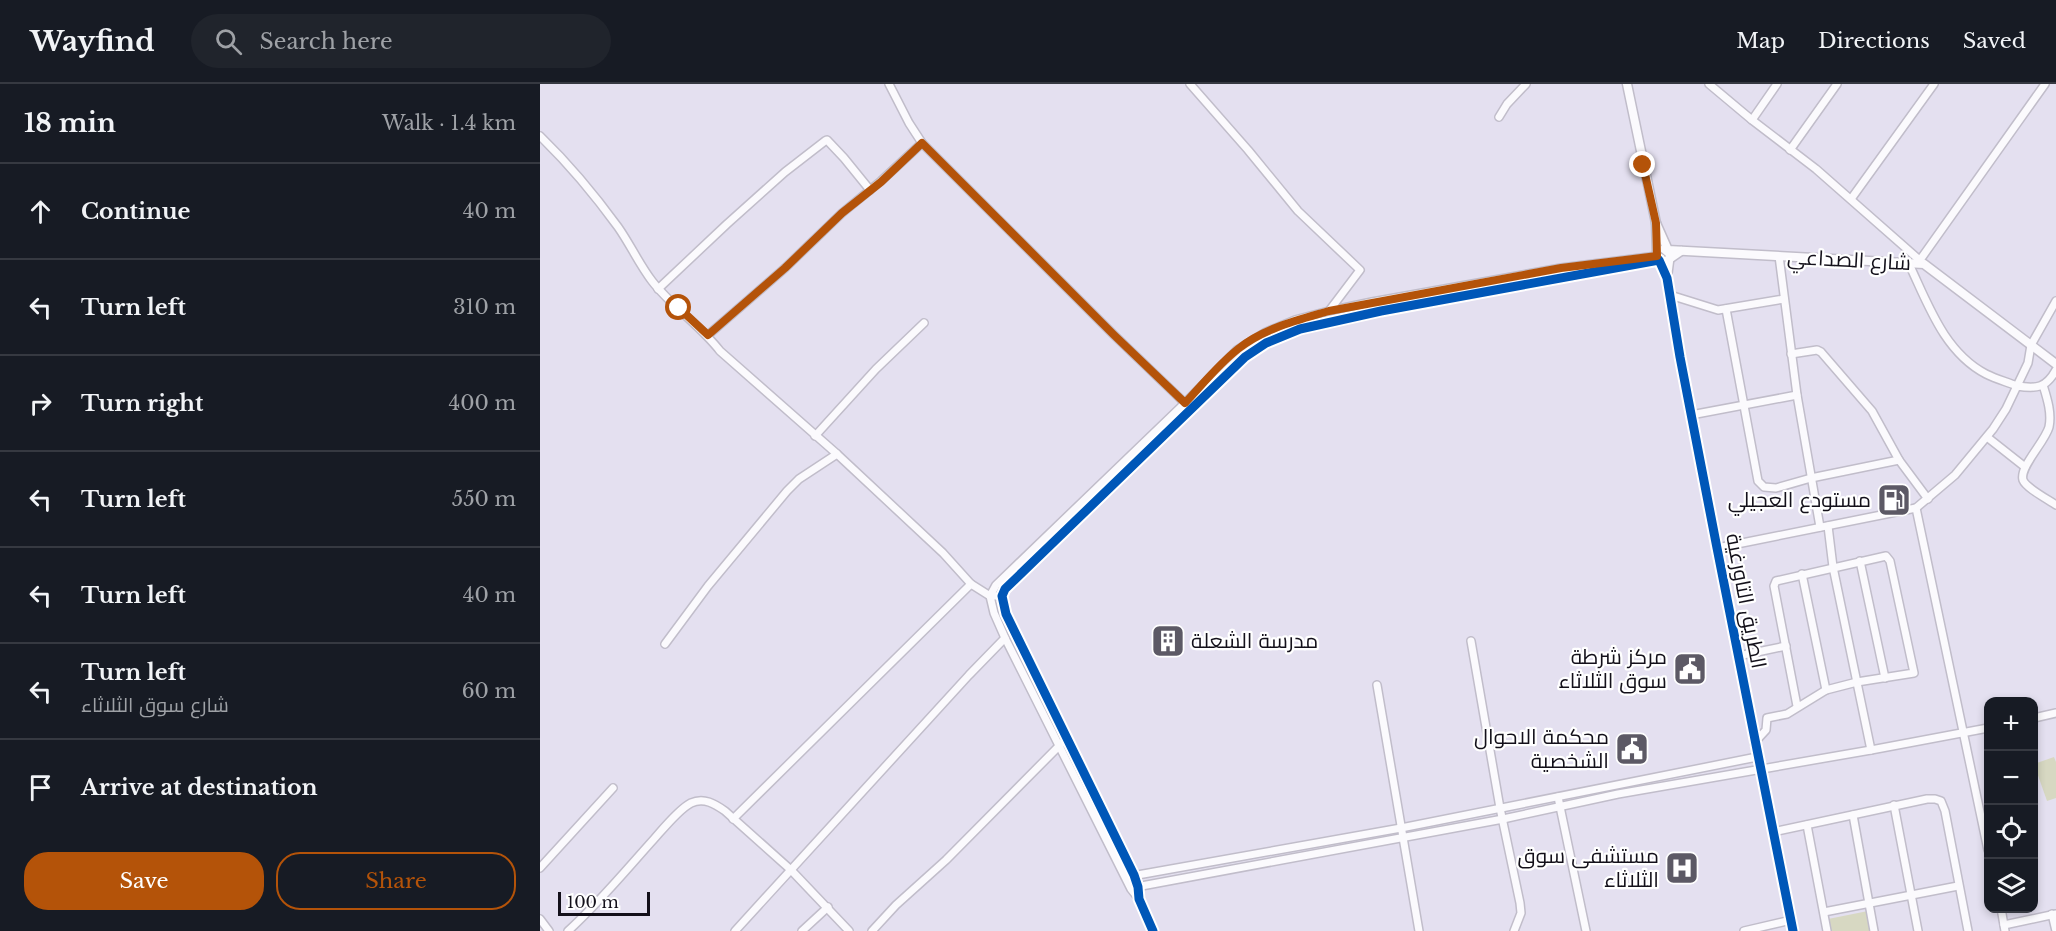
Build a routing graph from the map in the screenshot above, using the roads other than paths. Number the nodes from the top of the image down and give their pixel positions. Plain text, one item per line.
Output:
1 (889, 84) edge
2 (1190, 84) edge
3 (1526, 84) edge
4 (1627, 84) edge
5 (1709, 84) edge
6 (1777, 84) edge
7 (1837, 84) edge
8 (1934, 84) edge
9 (2045, 84) edge
10 (1499, 117) dead end
11 (1752, 120) junction
12 (540, 136) edge
13 (922, 143) junction
14 (1790, 150) junction
15 (870, 190) junction
16 (1851, 199) junction
17 (1656, 223) junction
18 (1668, 250) junction
19 (1682, 251) junction
20 (1779, 256) junction
21 (1660, 258) junction
22 (1922, 262) junction
23 (1909, 264) junction
24 (1458, 286) junction
25 (658, 289) junction
26 (1671, 295) junction
27 (1461, 297) junction
28 (1784, 300) junction
29 (2056, 301) edge
30 (1726, 309) junction
31 (1329, 311) junction
32 (924, 323) dead end
33 (708, 335) junction
34 (2031, 345) junction
35 (1791, 354) junction
36 (2056, 364) edge
37 (2056, 370) edge
38 (2043, 385) junction
39 (2017, 386) junction
40 (1797, 395) junction
41 (1185, 403) junction
42 (1745, 405) junction
43 (1192, 409) junction
44 (1691, 415) junction
45 (815, 435) junction
46 (1987, 437) junction
47 (837, 454) junction
48 (1899, 460) junction
49 (2025, 466) junction
50 (1811, 478) junction
51 (1928, 499) junction
52 (1082, 501) junction
53 (2056, 505) edge
54 (1089, 507) junction
55 (1916, 508) junction
56 (1828, 526) junction
57 (1820, 527) junction
58 (1717, 548) junction
59 (1860, 561) junction
60 (1833, 567) junction
61 (1802, 574) junction
62 (971, 584) junction
63 (990, 596) junction
64 (1002, 596) junction
65 (1005, 638) junction
66 (1471, 641) dead end
67 (665, 644) dead end
68 (1786, 646) junction
69 (1738, 656) junction
70 (1885, 678) junction
71 (1857, 682) junction
72 (1377, 686) dead end
73 (1826, 690) junction
74 (1797, 706) junction
75 (2056, 713) edge
76 (2038, 717) edge
77 (1984, 729) edge
78 (1964, 733) junction
79 (1067, 739) junction
80 (1754, 743) junction
81 (1059, 746) junction
82 (1871, 750) junction
83 (1757, 757) junction
84 (1760, 769) junction
85 (613, 788) dead end
86 (1558, 797) junction
87 (1894, 805) junction
88 (1560, 807) junction
89 (1500, 808) junction
90 (1853, 815) junction
91 (733, 819) junction
92 (1503, 819) junction
93 (1807, 825) junction
94 (1984, 827) edge
95 (1401, 828) junction
96 (1773, 832) junction
97 (1403, 838) junction
98 (540, 868) edge
99 (791, 870) junction
100 (1134, 875) junction
101 (1125, 878) junction
102 (1958, 886) junction
103 (1135, 888) junction
104 (1911, 895) junction
105 (1868, 904) junction
106 (828, 907) junction
107 (1824, 912) junction
108 (2002, 913) edge
109 (2054, 914) edge
110 (540, 919) edge
111 (1791, 920) junction
112 (2005, 928) edge
113 (549, 931) edge
114 (568, 931) edge
115 (735, 931) edge
116 (802, 931) edge
117 (849, 931) edge
118 (872, 931) edge
119 (1153, 931) edge
120 (1419, 931) edge
121 (1514, 931) edge
122 (1586, 931) edge
123 (1744, 931) edge
124 (1793, 931) edge
125 (1827, 931) edge
126 (1874, 931) edge
127 (1918, 931) edge
128 (1968, 931) edge
129 (2056, 931) edge

1 - 13 street
2 - 31 street
3 - 10 street
4 - 17 street
5 - 11 street
6 - 11 street
7 - 14 street
8 - 16 street
9 - 22 street
11 - 14 street
12 - 25 street
13 - 15 street
13 - 41 street
14 - 16 street
15 - 25 street
15 - 33 street
16 - 22 street
17 - 18 street
17 - 21 street
18 - 19 street, شارع الصداعي
18 - 21 street
19 - 20 street, شارع الصداعي
19 - 21 street
20 - 23 street, شارع الصداعي
20 - 28 street
21 - 24 street
21 - 26 street, الطريق التاورغية
21 - 27 street
22 - 23 street, شارع الصداعي
22 - 34 street, شارع الصداعي
23 - 39 street
24 - 27 street
24 - 31 street
25 - 33 street
26 - 30 street
26 - 44 street, الطريق التاورغية
27 - 43 street
28 - 30 street
28 - 35 street
29 - 34 street
30 - 42 street
31 - 41 street
32 - 45 street
33 - 45 street
34 - 36 street, شارع الصداعي
34 - 39 street
35 - 40 street
35 - 48 street
37 - 38 street
38 - 39 street
38 - 49 street
39 - 46 street
40 - 42 street
40 - 50 street
41 - 43 street
41 - 52 street
42 - 44 street
42 - 50 street
43 - 54 street
44 - 58 street, الطريق التاورغية
45 - 47 street
46 - 49 street
46 - 51 street
47 - 62 street
47 - 67 street
48 - 50 street
48 - 51 street
49 - 53 street
50 - 57 street
51 - 55 street
52 - 54 street
52 - 63 street
54 - 64 street
55 - 56 street
55 - 78 street
56 - 57 street
56 - 60 street
57 - 58 street
58 - 69 street, الطريق التاورغية
59 - 60 street
59 - 70 street
59 - 70 street
60 - 61 street
60 - 71 street
61 - 68 street
61 - 73 street
62 - 63 street
62 - 91 street
63 - 64 street
63 - 65 street
64 - 79 street
65 - 81 street
65 - 99 street
66 - 89 street
68 - 69 street
68 - 74 street
69 - 80 street, الطريق التاورغية
70 - 71 street
71 - 73 street
71 - 82 street
72 - 95 street
73 - 74 street
74 - 80 street
75 - 76 street
77 - 78 street
78 - 82 street
78 - 94 street
79 - 81 street
79 - 100 street
80 - 83 street, الطريق التاورغية
81 - 101 street
81 - 118 street
82 - 84 street
83 - 84 street, الطريق التاورغية
83 - 86 street
84 - 88 street
84 - 96 street, الطريق التاورغية
85 - 98 street
86 - 88 street
86 - 89 street
87 - 90 street
87 - 102 street
87 - 104 street
88 - 92 street
88 - 122 street
89 - 92 street
89 - 95 street
90 - 93 street
90 - 105 street
91 - 99 street
91 - 114 street
92 - 97 street
92 - 121 street
93 - 96 street
93 - 107 street
95 - 97 street
95 - 100 street
96 - 111 street, الطريق التاورغية
97 - 103 street
97 - 120 street
99 - 106 street
99 - 115 street
100 - 101 street
100 - 103 street
101 - 103 street
102 - 104 street
102 - 128 street
103 - 119 street
104 - 105 street
104 - 127 street
105 - 107 street
105 - 126 street
106 - 116 street
106 - 117 street
107 - 125 street
108 - 112 street
109 - 112 street
109 - 129 street
110 - 113 street
111 - 123 street
111 - 124 street, الطريق التاورغية

